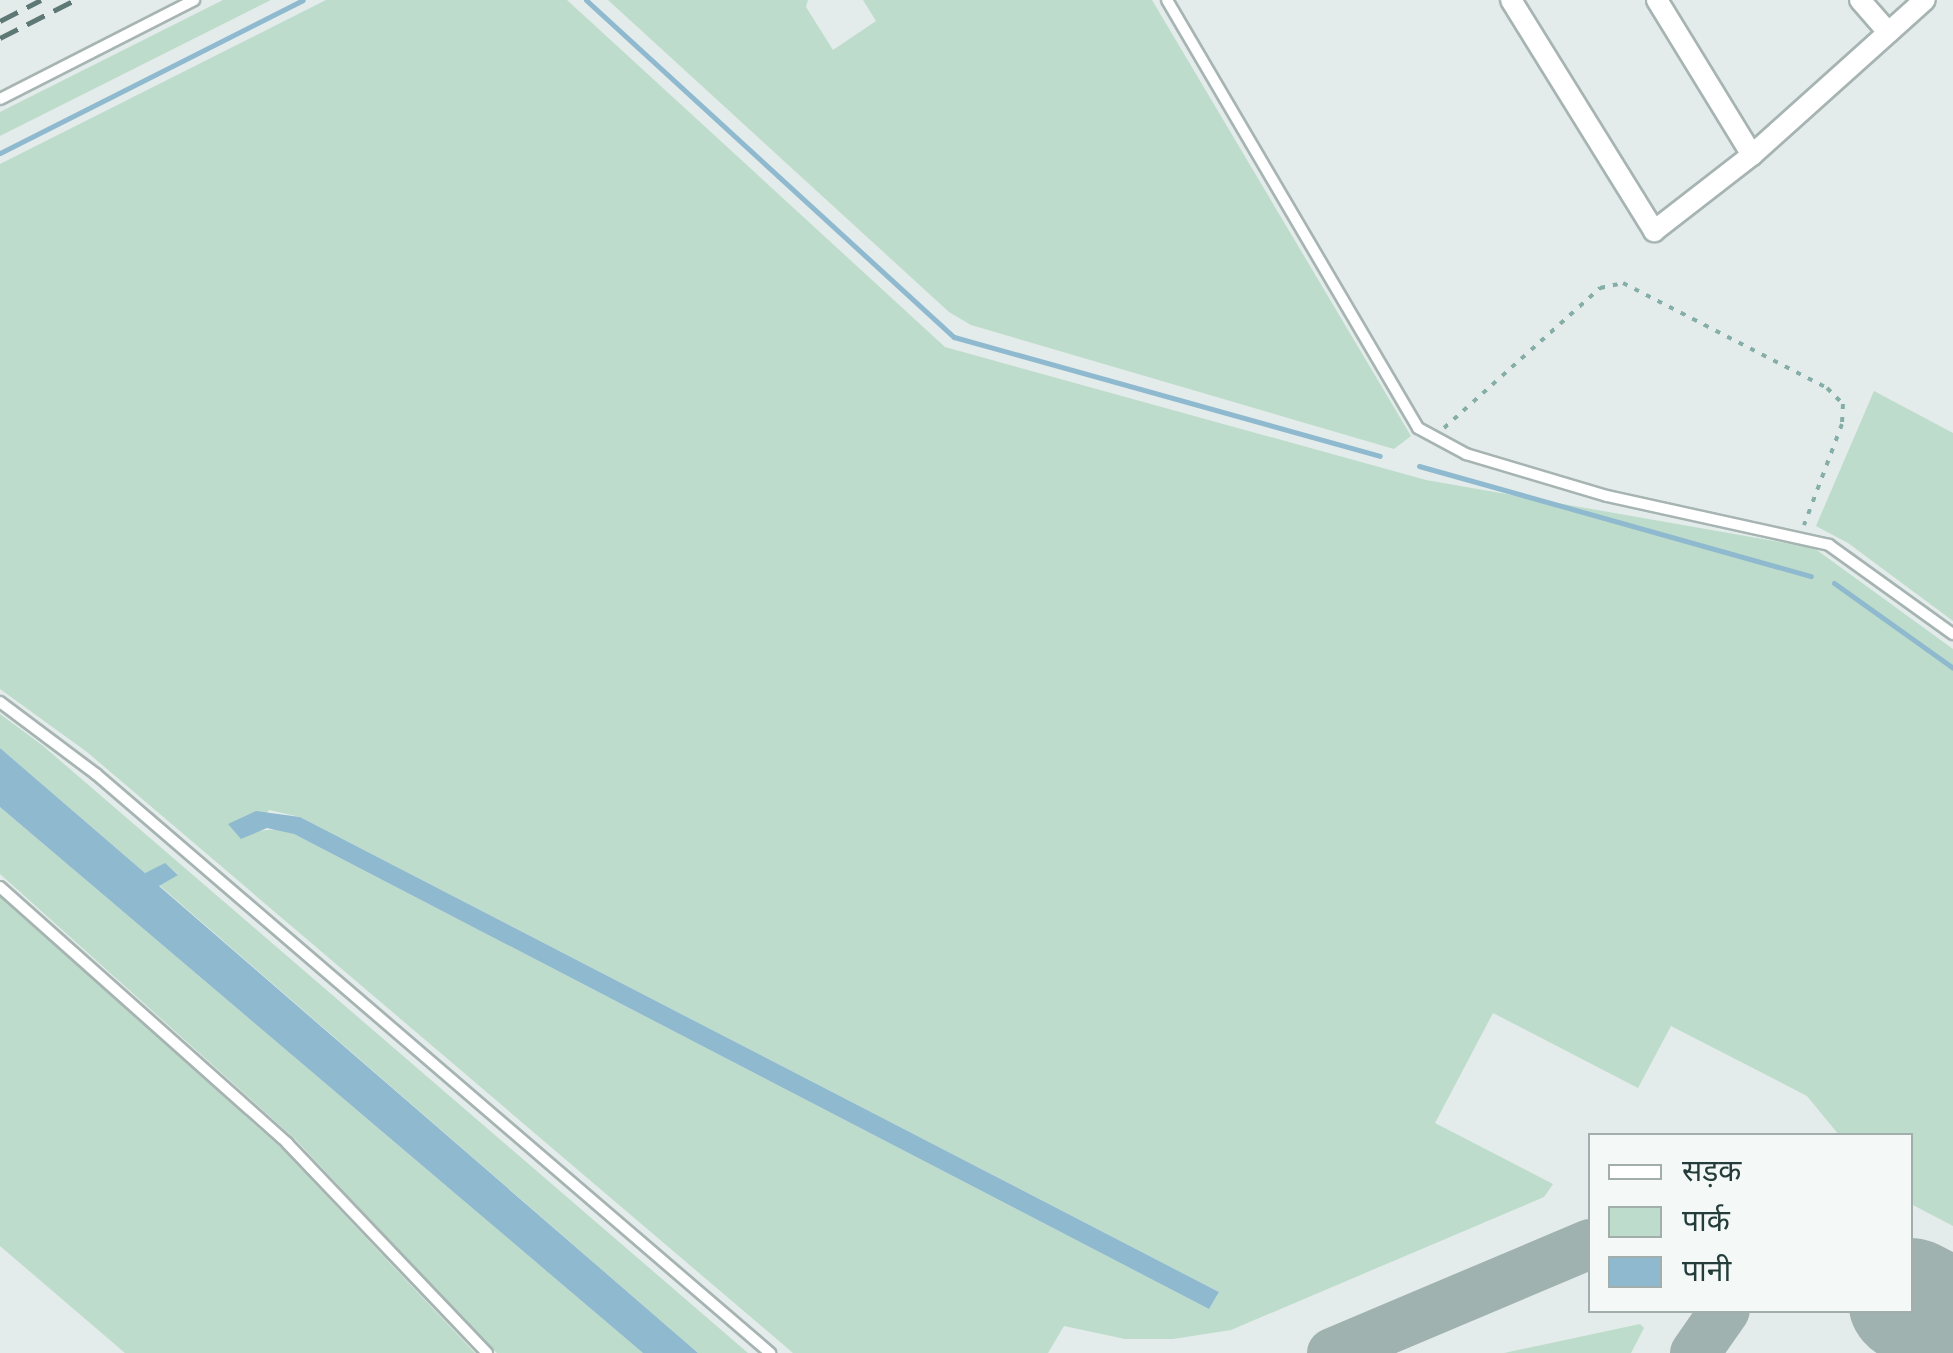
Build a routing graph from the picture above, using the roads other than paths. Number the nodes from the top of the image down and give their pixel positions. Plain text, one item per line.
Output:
1 (194, 0) edge
2 (1166, 0) edge
3 (1512, 0) edge
4 (1657, 0) edge
5 (1860, 0) edge
6 (1925, 0) edge
7 (1888, 32) junction
8 (0, 99) edge
9 (1752, 155) junction
10 (1953, 634) edge
11 (0, 702) edge
12 (0, 886) edge
13 (486, 1353) edge
14 (770, 1353) edge

1 - 8 lane
2 - 10 lane
3 - 9 street
4 - 9 street
5 - 7 street
6 - 7 street
7 - 9 street
11 - 14 lane
12 - 13 lane

